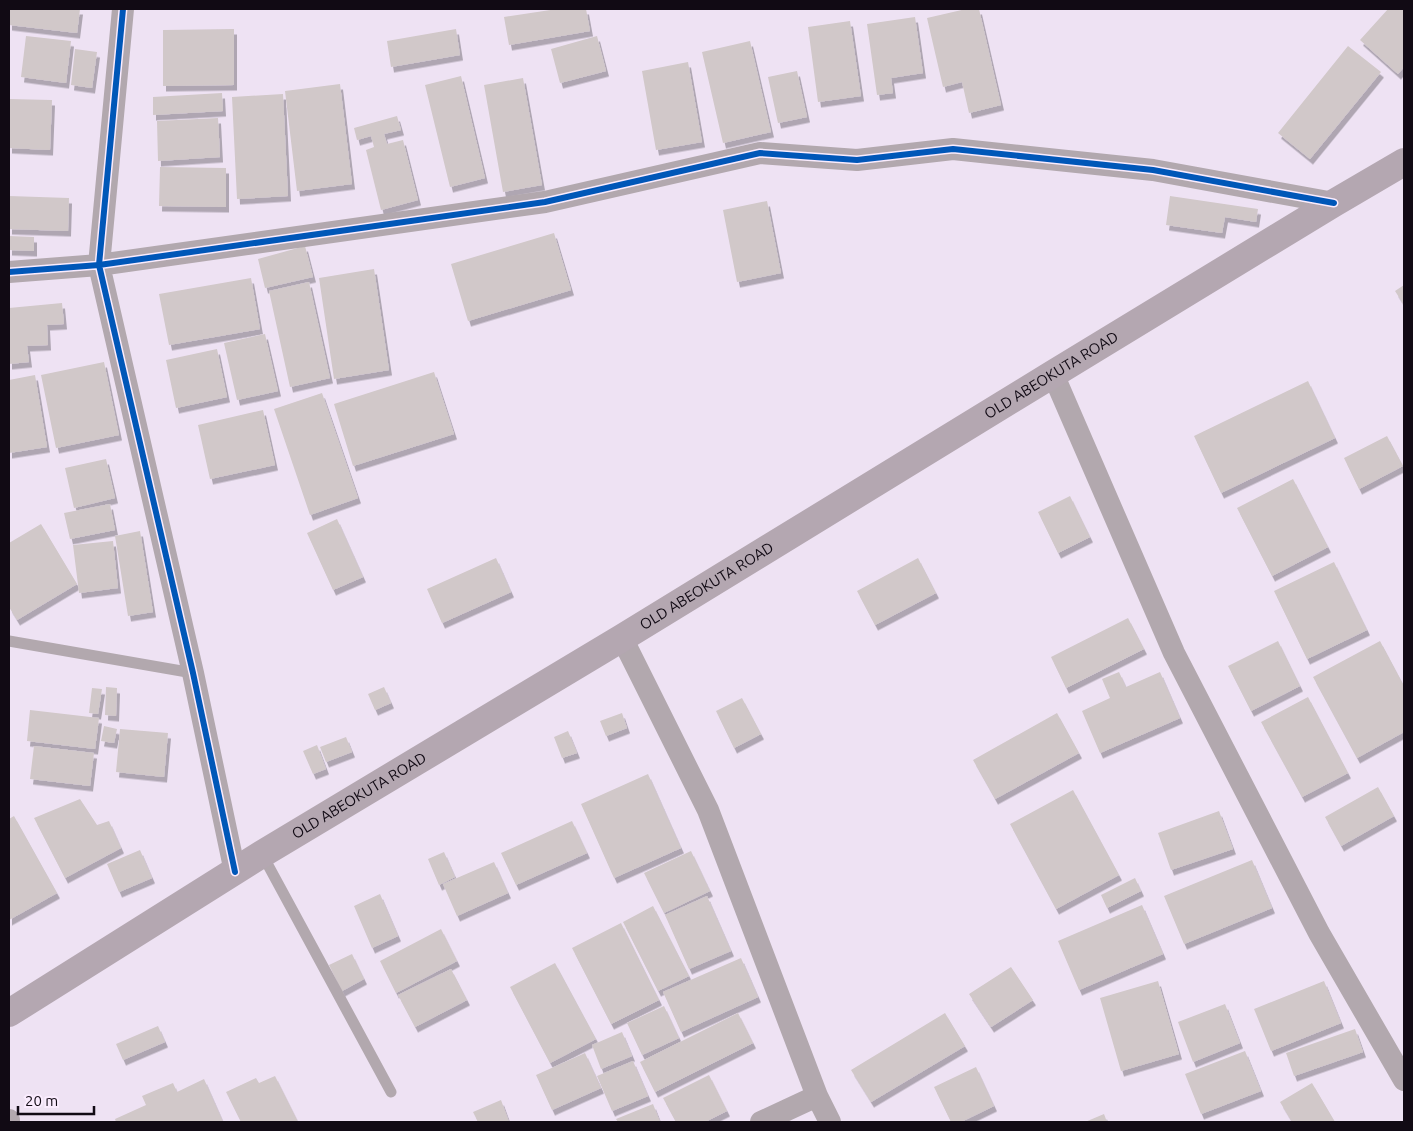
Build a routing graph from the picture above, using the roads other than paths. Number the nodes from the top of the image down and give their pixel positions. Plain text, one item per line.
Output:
1 (123, 9) edge
2 (1404, 162) edge
3 (1334, 203) junction
4 (99, 265) junction
5 (9, 272) edge
6 (1053, 374) junction
7 (622, 638) junction
8 (9, 641) edge
9 (193, 673) junction
10 (262, 854) junction
11 (235, 872) junction
12 (9, 1013) edge
13 (1404, 1080) edge
14 (391, 1092) dead end
15 (817, 1096) junction
16 (761, 1122) edge
17 (830, 1122) edge

1 - 4 street
2 - 3 highway, OLD ABEOKUTA ROAD
3 - 4 street
3 - 6 highway, OLD ABEOKUTA ROAD
4 - 5 street
4 - 9 street
6 - 7 highway, OLD ABEOKUTA ROAD
6 - 13 street
7 - 10 highway, OLD ABEOKUTA ROAD
7 - 15 street
8 - 9 lane
9 - 11 street
10 - 11 highway, OLD ABEOKUTA ROAD
10 - 14 lane
11 - 12 highway, OLD ABEOKUTA ROAD
15 - 16 street
15 - 17 street

